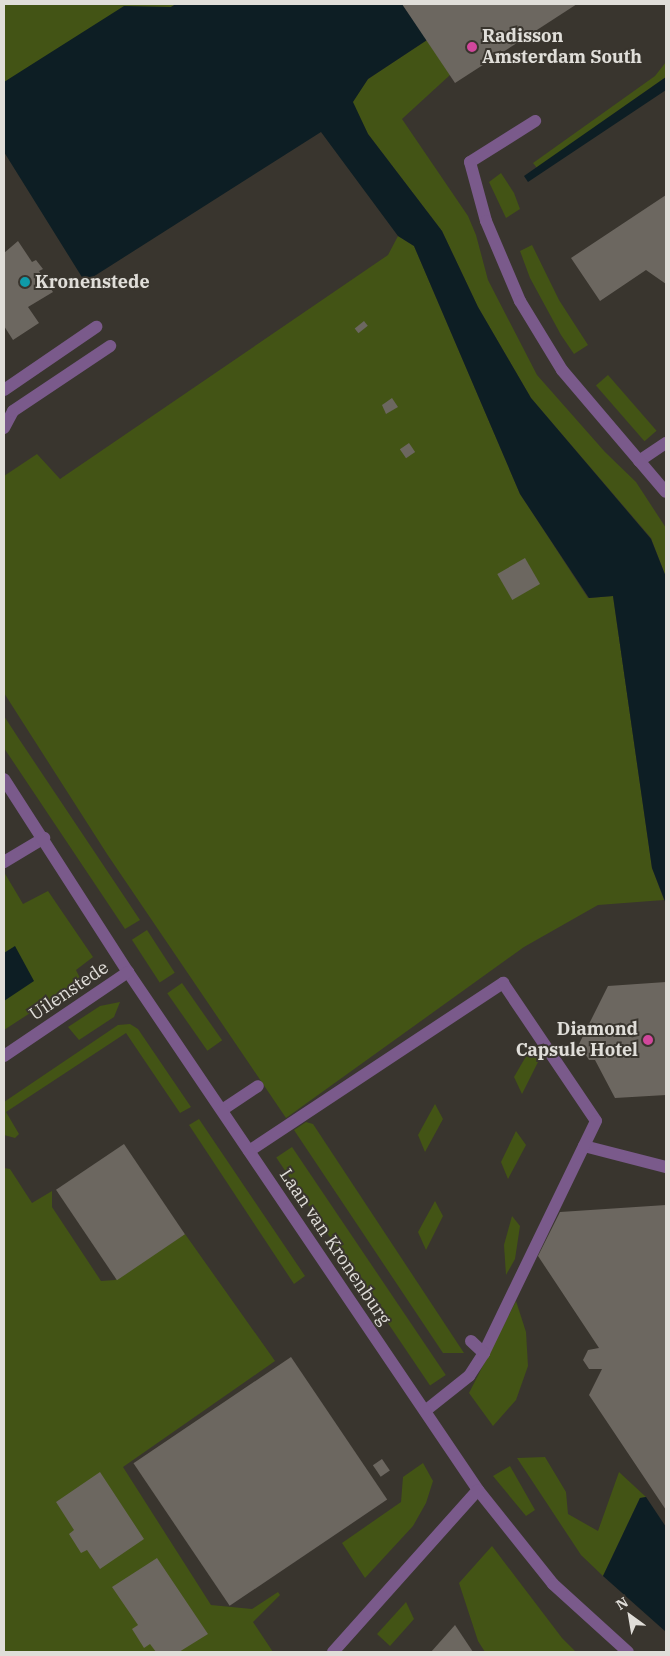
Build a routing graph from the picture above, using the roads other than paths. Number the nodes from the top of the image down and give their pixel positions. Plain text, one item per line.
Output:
1 (535, 121) dead end
2 (96, 327) dead end
3 (110, 346) dead end
4 (4, 390) edge
5 (4, 428) edge
6 (666, 443) edge
7 (639, 461) junction
8 (666, 492) edge
9 (4, 779) edge
10 (44, 838) junction
11 (4, 862) edge
12 (128, 972) junction
13 (4, 1056) edge
14 (258, 1086) dead end
15 (222, 1110) junction
16 (584, 1146) junction
17 (249, 1151) junction
18 (666, 1167) edge
19 (471, 1342) dead end
20 (484, 1353) junction
21 (425, 1411) junction
22 (478, 1490) junction
23 (334, 1652) edge
24 (628, 1652) edge

1 - 7 street
2 - 4 street
3 - 5 street
6 - 7 street
7 - 8 street
9 - 10 street, Laan van Kronenburg
10 - 11 street
10 - 12 street, Laan van Kronenburg
12 - 13 street, Uilenstede
12 - 15 street, Laan van Kronenburg
14 - 15 street
15 - 17 street, Laan van Kronenburg
16 - 17 street
16 - 18 street
16 - 20 street
17 - 21 street, Laan van Kronenburg
19 - 20 street
20 - 21 street
21 - 22 street, Laan van Kronenburg
22 - 23 street
22 - 24 street, Laan van Kronenburg

